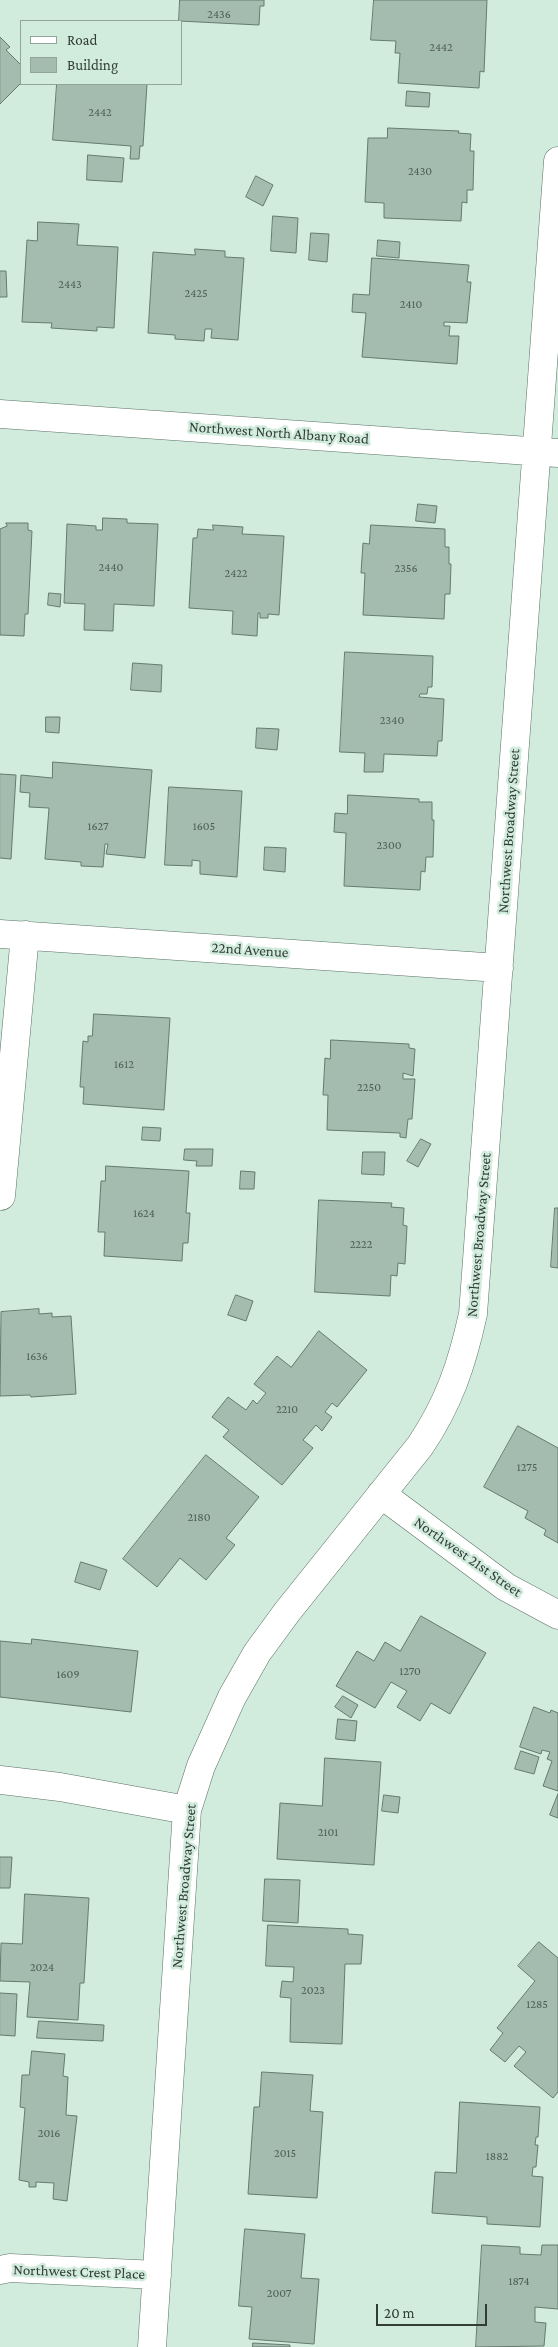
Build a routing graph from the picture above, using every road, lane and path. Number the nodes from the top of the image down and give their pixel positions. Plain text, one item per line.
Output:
1 (558, 161) edge
2 (0, 414) edge
3 (547, 452) edge
4 (13, 934) edge
5 (500, 968) junction
6 (1, 1196) edge
7 (381, 1494) junction
8 (558, 1615) edge
9 (0, 1780) edge
10 (187, 1810) junction
11 (0, 2270) edge
12 (157, 2275) junction
13 (152, 2347) edge

1 - 3 street, Northwest Broadway Street
2 - 3 street, Northwest North Albany Road
3 - 5 street, Northwest Broadway Street
4 - 5 street, 22nd Avenue
4 - 6 street
5 - 7 street, Northwest Broadway Street
7 - 8 street, Northwest 21st Street
7 - 10 street, Northwest Broadway Street
9 - 10 street
10 - 12 street, Northwest Broadway Street
11 - 12 street, Northwest Crest Place
12 - 13 street, Northwest Broadway Street

